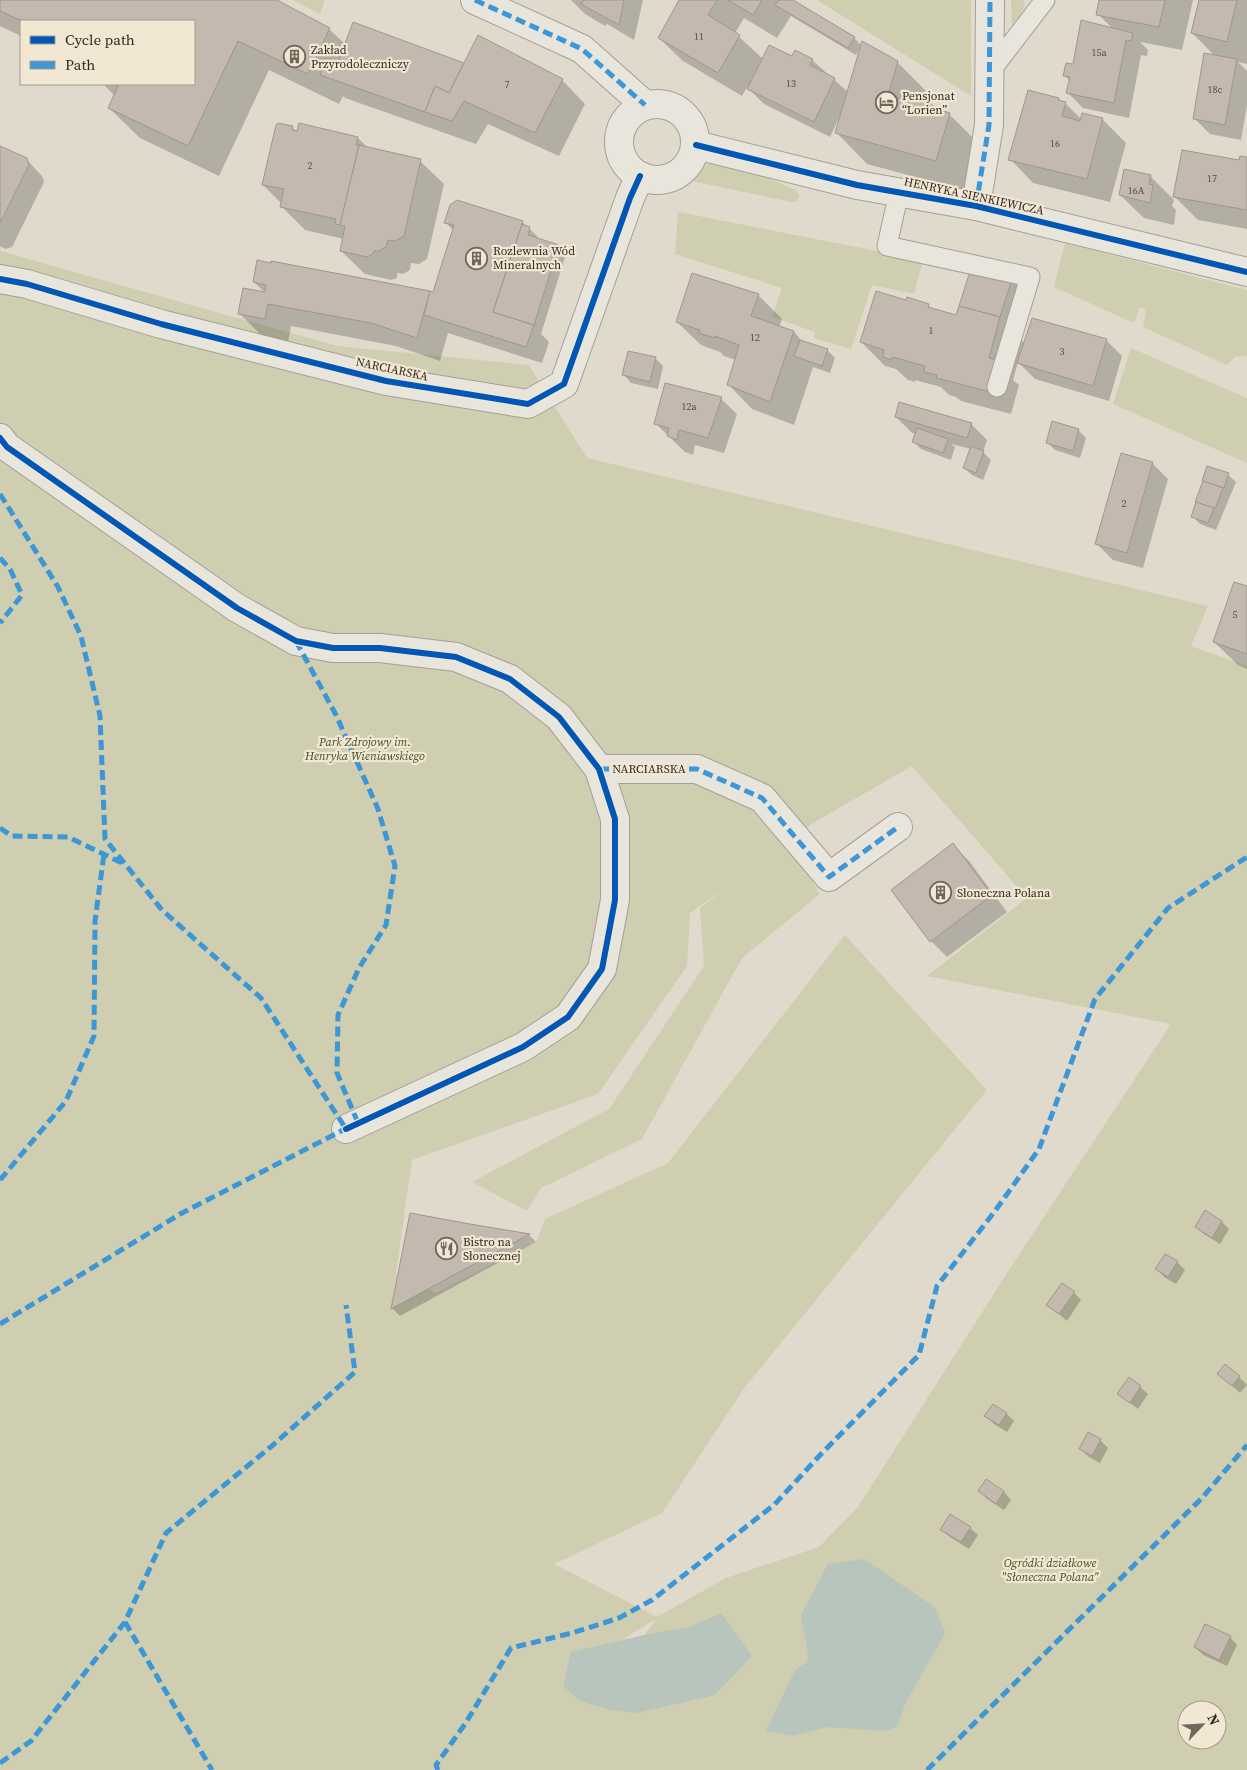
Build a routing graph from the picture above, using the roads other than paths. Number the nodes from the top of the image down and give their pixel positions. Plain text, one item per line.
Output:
1 (475, 0) edge
2 (990, 0) edge
3 (1045, 0) edge
4 (989, 73) junction
5 (645, 105) junction
6 (696, 145) junction
7 (640, 176) junction
8 (899, 192) junction
9 (976, 206) junction
10 (1247, 272) edge
11 (0, 279) edge
12 (998, 387) dead end
13 (0, 438) edge
14 (599, 769) junction
15 (898, 828) dead end
16 (346, 1129) dead end

1 - 5 street
2 - 4 street, HENRYKA SIENKIEWICZA
3 - 4 lane
4 - 9 street, HENRYKA SIENKIEWICZA
5 - 6 street
5 - 7 street
6 - 7 street
6 - 8 street, HENRYKA SIENKIEWICZA
7 - 11 street, NARCIARSKA
8 - 9 street, HENRYKA SIENKIEWICZA
8 - 12 lane
9 - 10 street, HENRYKA SIENKIEWICZA
13 - 14 street, NARCIARSKA
14 - 15 street, NARCIARSKA
14 - 16 street

